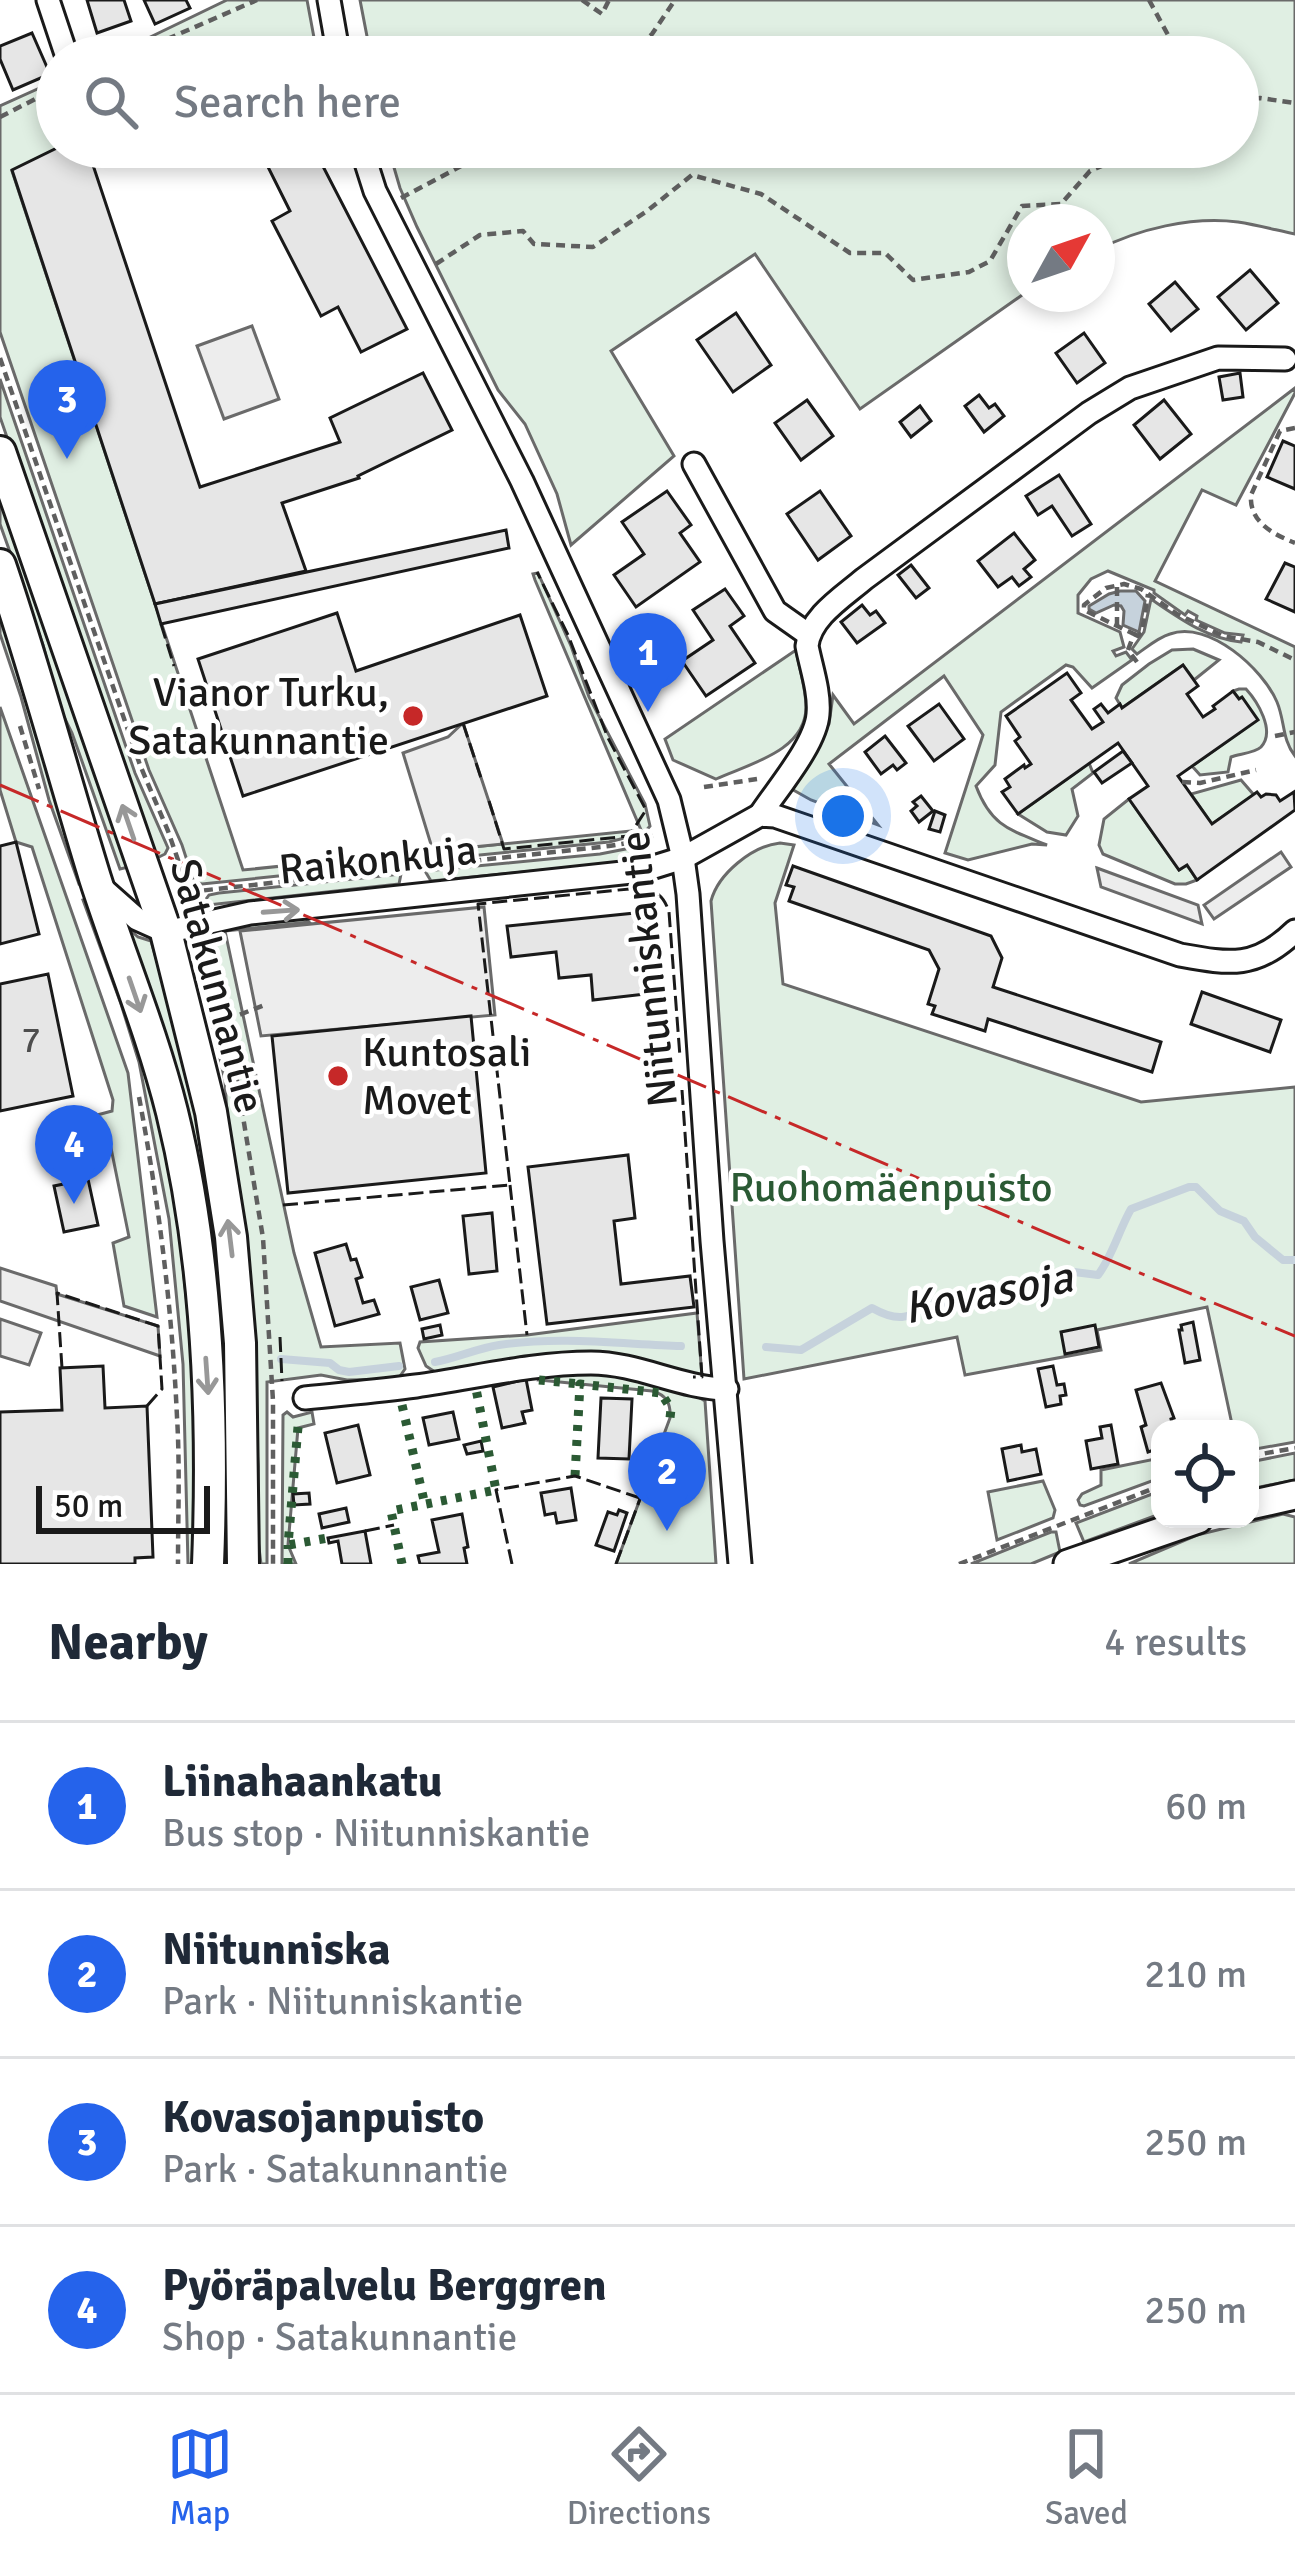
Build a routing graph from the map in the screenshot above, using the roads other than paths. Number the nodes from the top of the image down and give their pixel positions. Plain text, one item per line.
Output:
1 (48, 0) edge
2 (329, 0) edge
3 (60, 36) edge
4 (335, 36) edge
5 (368, 168) edge
6 (1285, 359) dead end
7 (0, 452) edge
8 (694, 464) dead end
9 (0, 565) edge
10 (808, 635) junction
11 (760, 815) junction
12 (683, 858) junction
13 (97, 884) junction
14 (166, 932) junction
15 (1295, 932) edge
16 (727, 1389) junction
17 (305, 1398) dead end
18 (1295, 1495) edge
19 (1259, 1503) edge
20 (1172, 1528) edge
21 (208, 1564) edge
22 (243, 1564) edge
23 (740, 1564) edge
24 (1068, 1564) edge

1 - 3 street
2 - 4 street
5 - 12 street, Niitunniskantie
6 - 10 street
14 -> 7 main road, Satakunnantie
8 - 10 street
9 - 13 main road, Satakunnantie
10 - 11 street
11 - 12 street, Raikonkuja
11 - 15 street
14 -> 12 street, Raikonkuja
12 - 16 street, Niitunniskantie
13 - 14 street
13 -> 21 main road, Satakunnantie
22 -> 14 main road, Satakunnantie
16 - 17 street
16 - 23 street, Niitunniskantie
18 - 19 street
20 - 24 street

